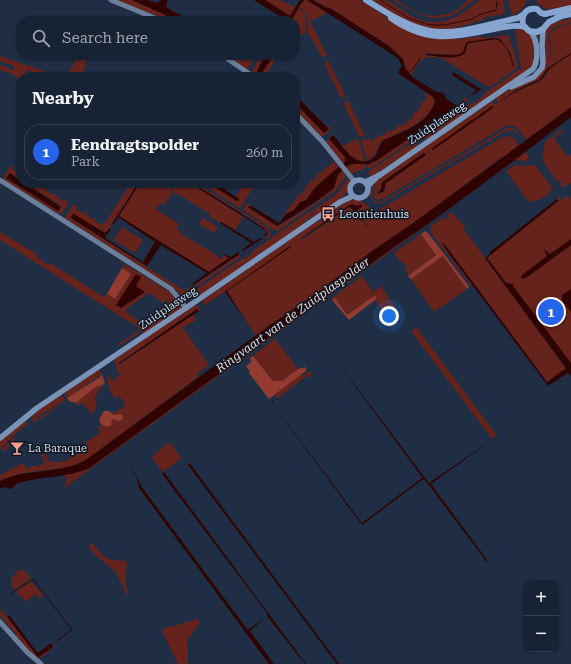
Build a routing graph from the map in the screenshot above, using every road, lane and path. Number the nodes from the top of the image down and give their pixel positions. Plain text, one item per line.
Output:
1 (111, 0) edge
2 (366, 0) edge
3 (571, 8) edge
4 (544, 12) junction
5 (523, 13) junction
6 (560, 14) junction
7 (571, 14) edge
8 (150, 16) edge
9 (503, 24) junction
10 (524, 25) junction
11 (543, 27) junction
12 (531, 32) junction
13 (229, 60) edge
14 (247, 72) edge
15 (506, 88) junction
16 (300, 118) edge
17 (0, 180) edge
18 (354, 181) junction
19 (367, 184) junction
20 (352, 194) junction
21 (186, 308) junction
22 (8, 432) junction
23 (0, 434) edge
24 (0, 438) edge
25 (0, 622) edge
26 (41, 664) edge

1 - 8 street
2 - 9 main road
3 - 6 main road
4 - 5 main road
4 - 6 main road
4 - 11 main road
5 - 9 main road
5 - 10 main road
6 - 7 main road
6 - 11 main road
9 - 10 main road
10 - 11 main road
10 - 12 main road
11 - 12 main road
11 - 15 main road, Zuidplasweg
12 - 15 main road, Zuidplasweg
13 - 14 street
15 - 19 main road, Zuidplasweg
16 - 18 street
17 - 21 street
18 - 19 main road
18 - 20 main road
19 - 20 main road
20 - 21 main road, Zuidplasweg
21 - 22 main road, Zuidplasweg
22 - 23 main road, Zuidplasweg
22 - 24 main road, Zuidplasweg
25 - 26 street

